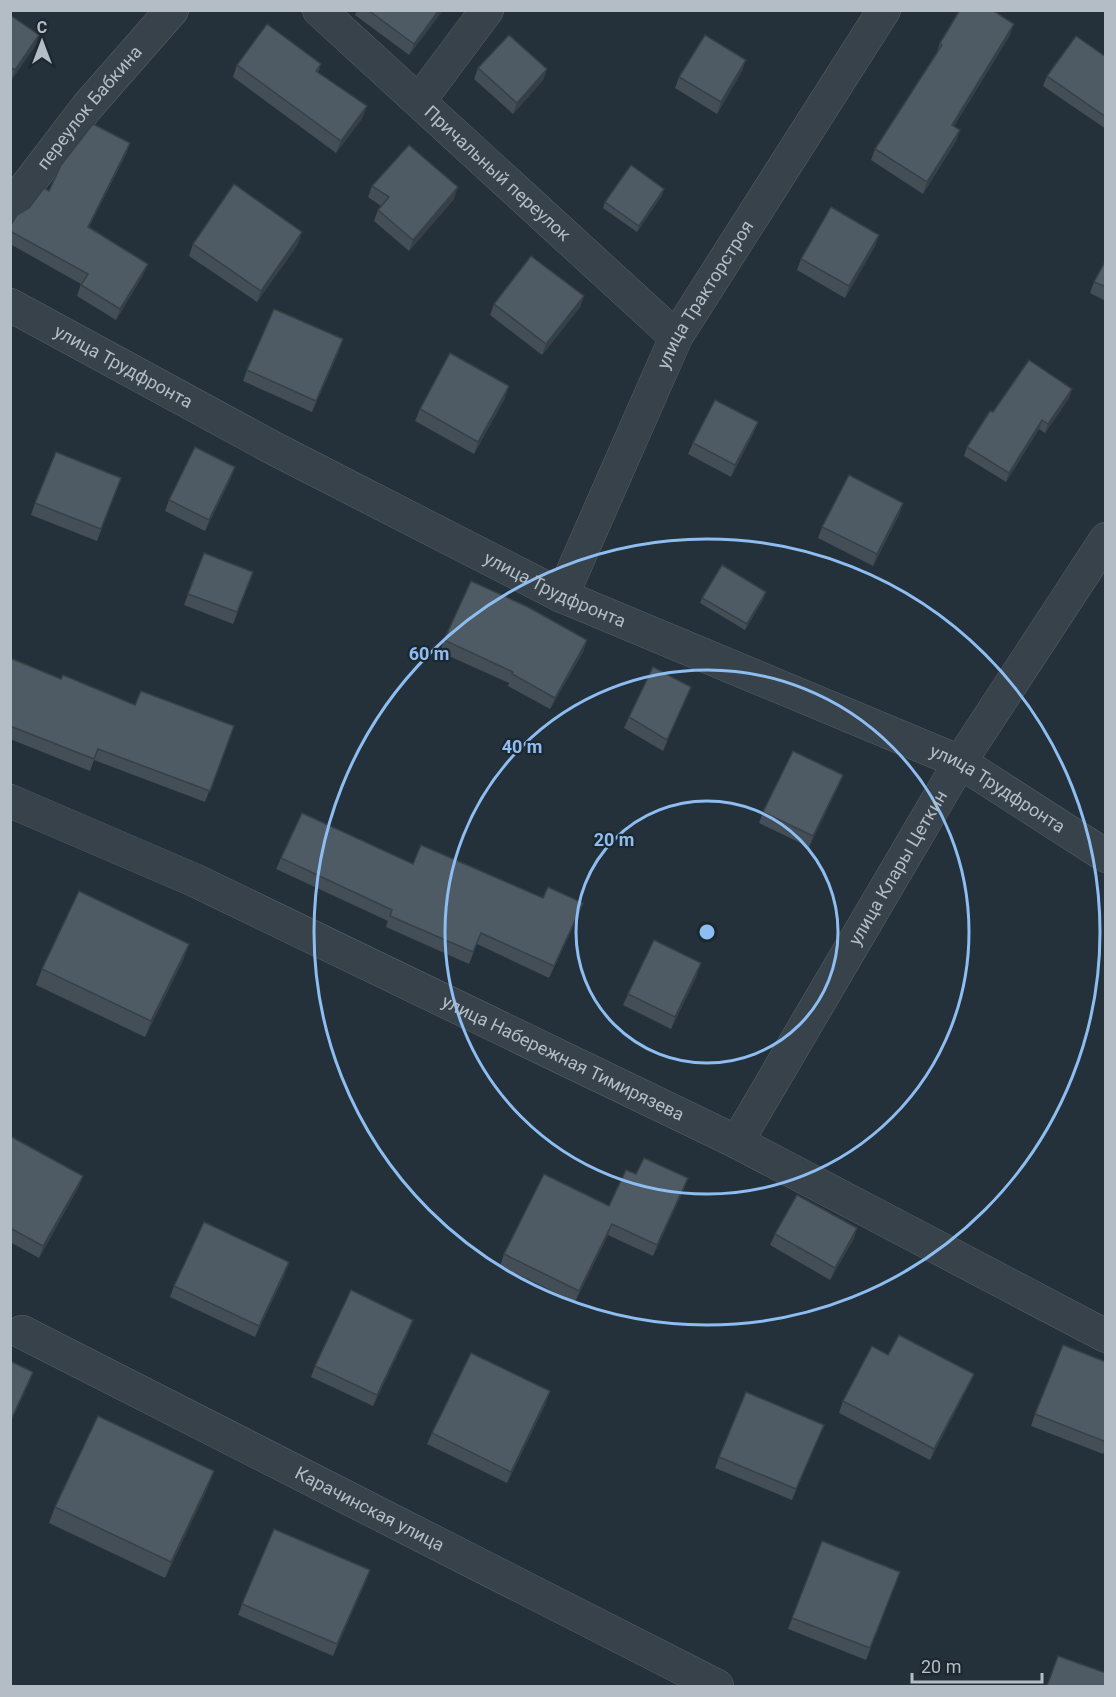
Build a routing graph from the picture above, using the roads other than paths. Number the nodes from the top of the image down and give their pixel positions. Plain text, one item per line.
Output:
1 (172, 10) edge
2 (319, 10) edge
3 (487, 10) edge
4 (884, 10) edge
5 (419, 100) junction
6 (10, 208) edge
7 (10, 305) edge
8 (676, 337) junction
9 (1106, 539) edge
10 (562, 596) junction
11 (960, 762) junction
12 (10, 801) edge
13 (1106, 856) edge
14 (737, 1142) junction
15 (21, 1332) dead end
16 (1106, 1336) edge
17 (717, 1686) edge

1 - 6 street, переулок Бабкина
2 - 5 street, Причальный переулок
3 - 5 street
4 - 8 street, улица Тракторстроя
5 - 8 street, Причальный переулок
7 - 10 street, улица Трудфронта
8 - 10 street, улица Тракторстроя
9 - 11 street, улица Клары Цеткин
10 - 11 street, улица Трудфронта
11 - 13 street, улица Трудфронта
11 - 14 street, улица Клары Цеткин
12 - 14 street, улица Набережная Тимирязева
14 - 16 street, улица Набережная Тимирязева
15 - 17 street, Карачинская улица

